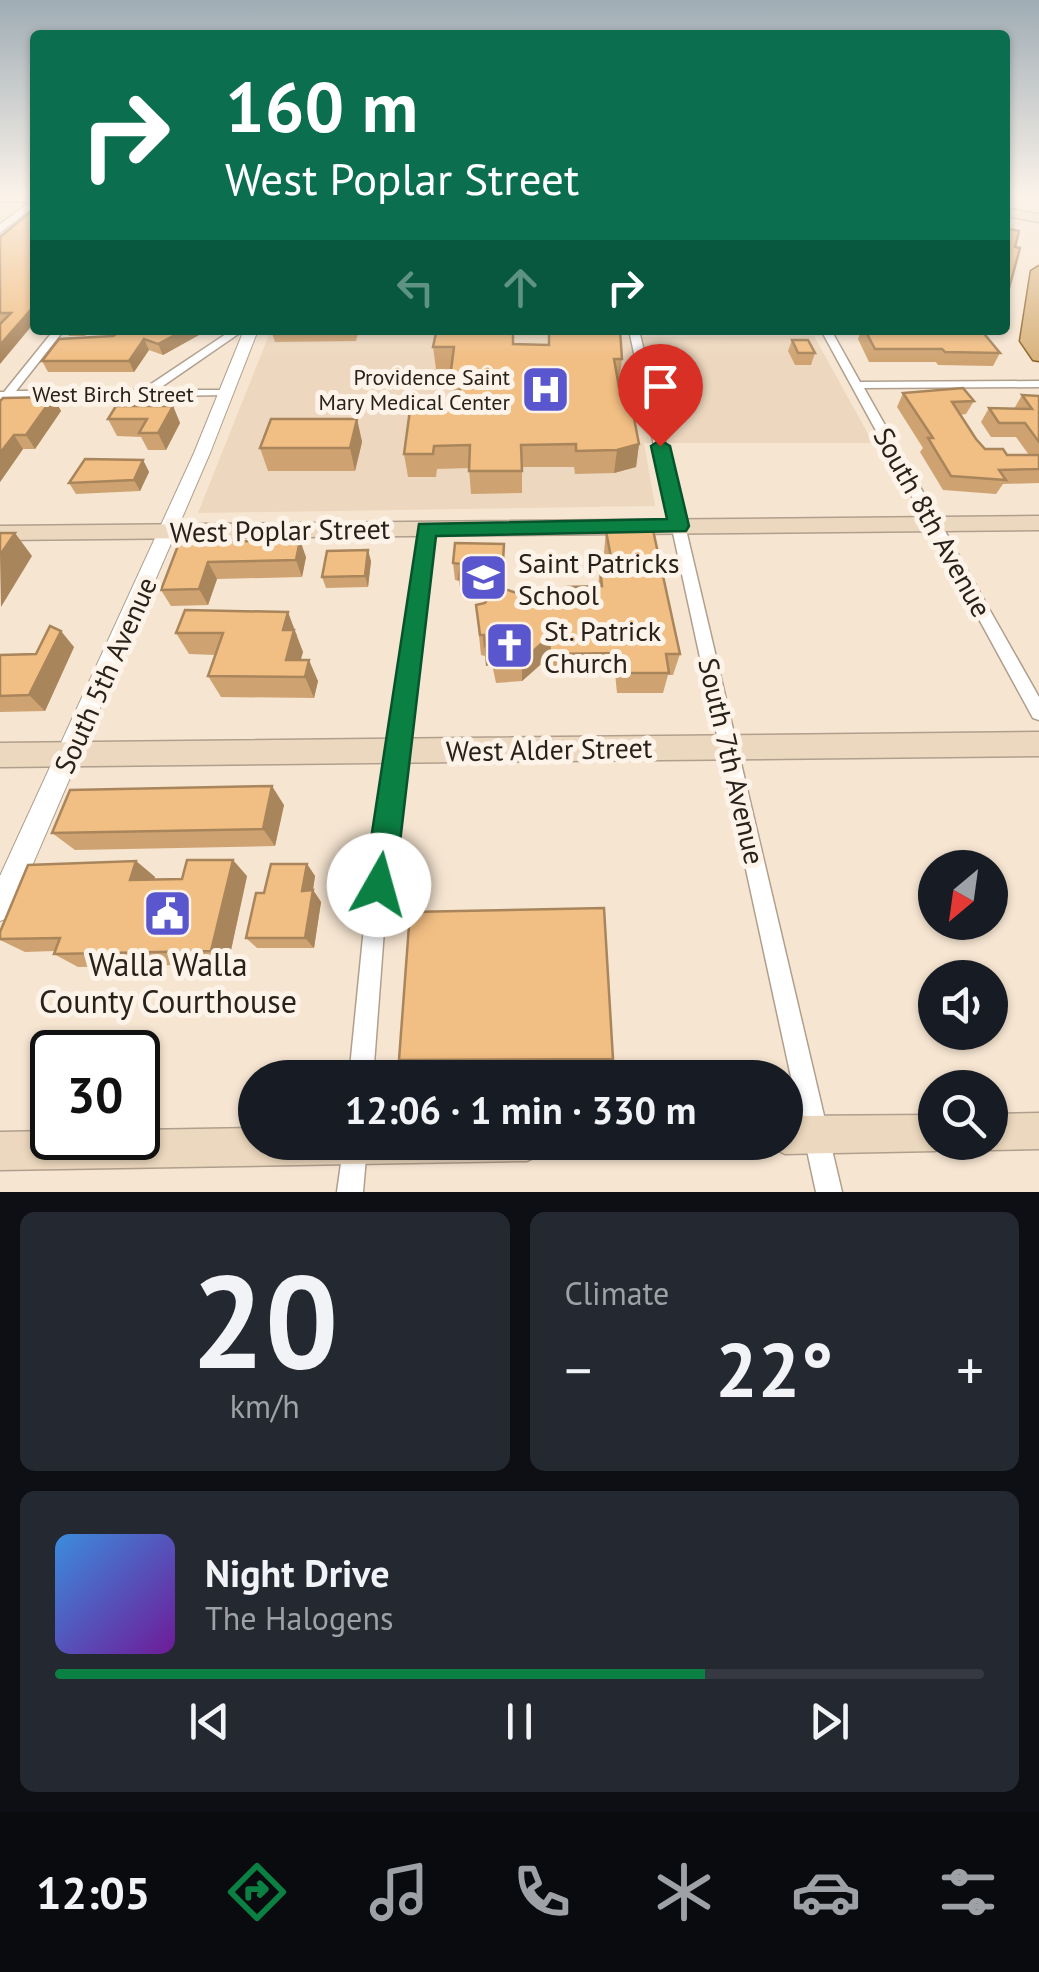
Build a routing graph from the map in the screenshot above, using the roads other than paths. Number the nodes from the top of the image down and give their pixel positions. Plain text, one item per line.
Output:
1 (1038, 279) edge
2 (232, 335) edge
3 (249, 335) edge
4 (635, 335) edge
5 (829, 335) edge
6 (56, 339) edge
7 (1039, 356) edge
8 (1039, 384) edge
9 (857, 385) junction
10 (144, 394) junction
11 (225, 394) junction
12 (2, 398) edge
13 (1039, 522) edge
14 (934, 524) junction
15 (678, 526) junction
16 (426, 529) junction
17 (168, 532) junction
18 (0, 533) edge
19 (1039, 713) edge
20 (1039, 744) edge
21 (728, 748) junction
22 (397, 751) junction
23 (71, 754) junction
24 (0, 755) edge
25 (0, 907) edge
26 (363, 1060) edge
27 (786, 1060) edge
28 (1039, 1131) edge
29 (918, 1132) edge
30 (1008, 1132) edge
31 (803, 1135) edge
32 (803, 1141) edge
33 (238, 1147) edge
34 (0, 1151) edge
35 (353, 1160) edge
36 (350, 1192) edge
37 (829, 1192) edge

1 - 7 main road
2 - 10 street
3 - 11 street, South 5th Avenue
4 - 15 street, South 7th Avenue
5 - 9 street, South 8th Avenue
6 - 12 street
8 - 9 street
9 - 14 street, South 8th Avenue
10 - 11 street, West Birch Street
10 - 12 street, West Birch Street
11 - 17 street, South 5th Avenue
13 - 14 main road, West Poplar Street
14 - 15 main road, West Poplar Street
14 - 19 street, South 8th Avenue
15 - 16 main road, West Poplar Street
15 - 21 street, South 7th Avenue
16 - 17 main road, West Poplar Street
16 - 22 street
17 - 18 main road, West Poplar Street
17 - 23 street, South 5th Avenue
20 - 21 main road, West Alder Street
21 - 22 main road, West Alder Street
21 - 27 street, South 7th Avenue
22 - 23 main road, West Alder Street
22 - 26 street
23 - 24 main road, West Alder Street
23 - 25 street, South 5th Avenue
28 - 30 main road
29 - 31 main road
32 - 37 street, South 7th Avenue
33 - 34 main road
35 - 36 street

